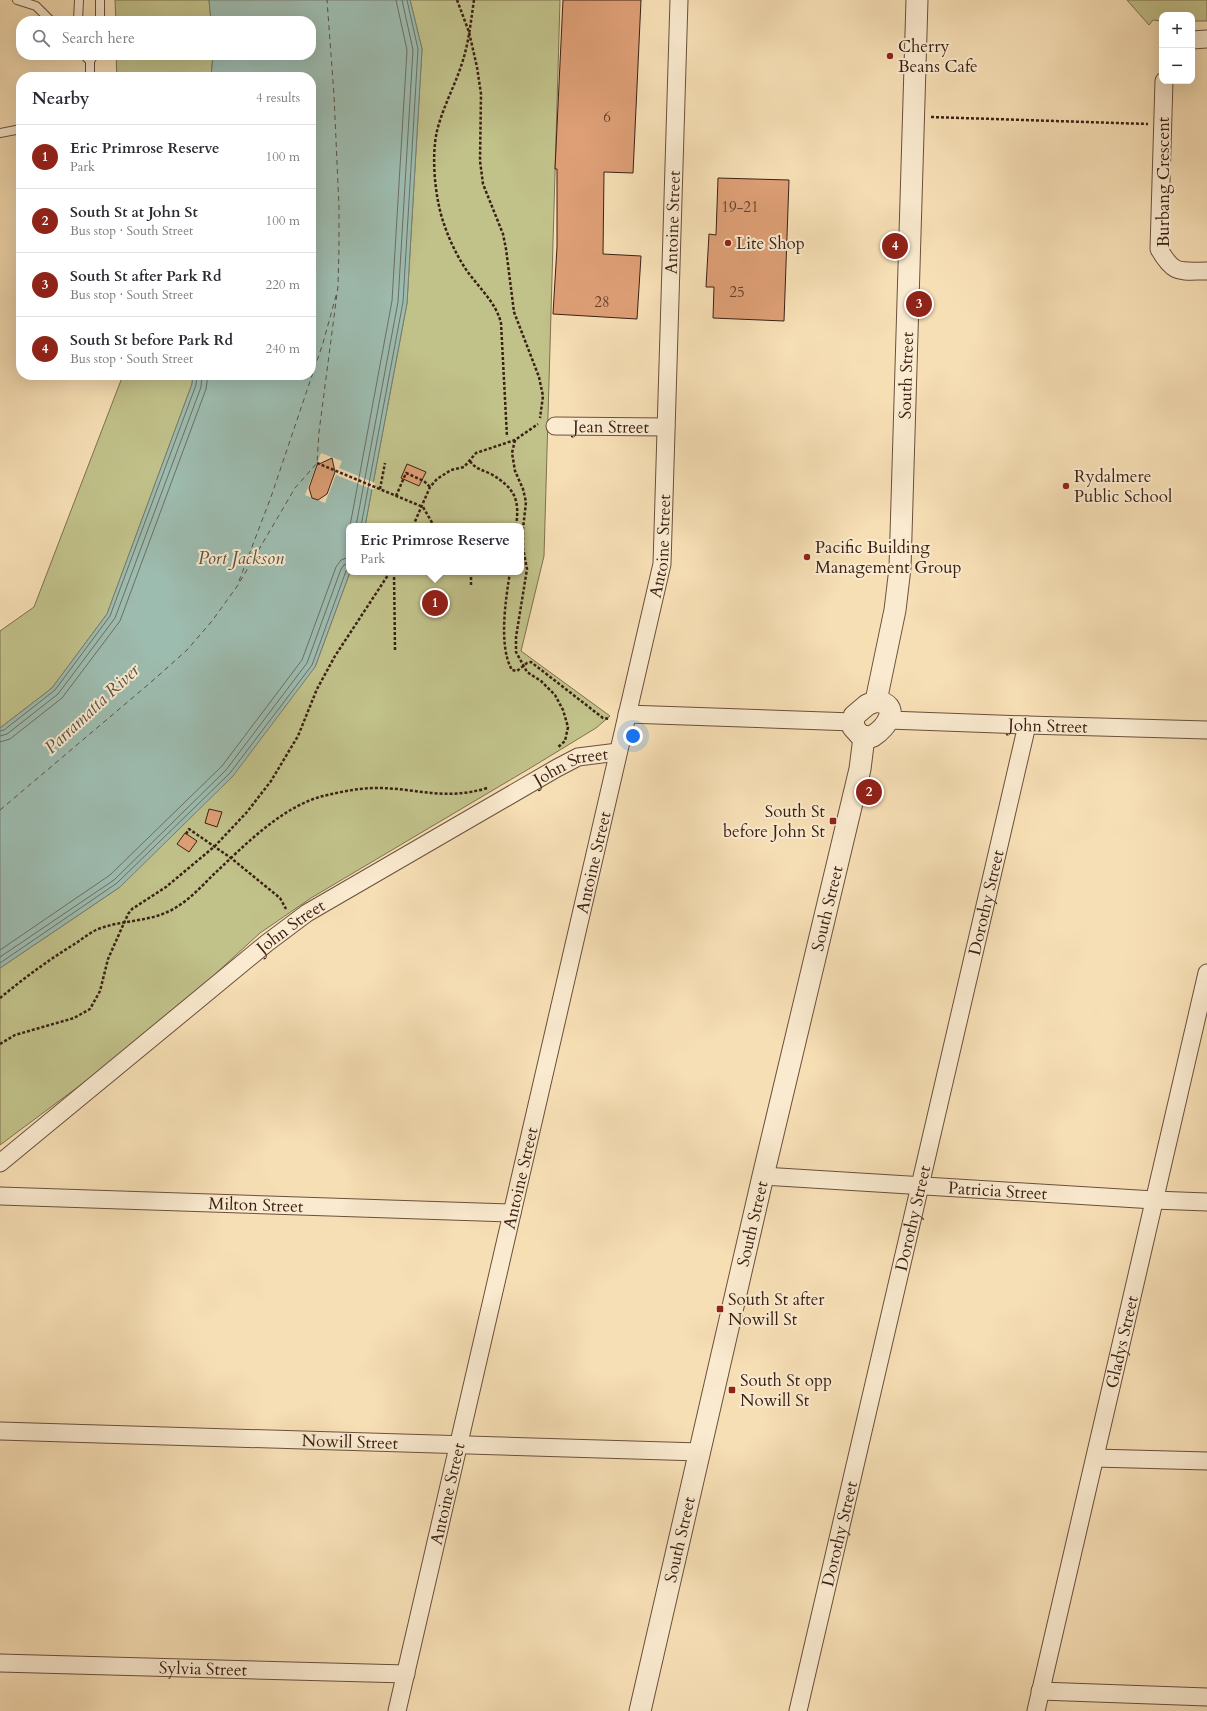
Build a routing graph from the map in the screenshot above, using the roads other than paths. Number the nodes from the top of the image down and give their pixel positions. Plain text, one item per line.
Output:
1 (17, 0) edge
2 (79, 0) edge
3 (100, 0) edge
4 (679, 0) edge
5 (917, 0) edge
6 (46, 16) edge
7 (78, 16) edge
8 (100, 16) edge
9 (1207, 39) edge
10 (1195, 40) edge
11 (92, 60) edge
12 (91, 72) edge
13 (1164, 84) edge
14 (16, 130) edge
15 (0, 133) edge
16 (1207, 271) edge
17 (555, 426) dead end
18 (666, 427) junction
19 (876, 701) junction
20 (620, 716) junction
21 (889, 720) junction
22 (1027, 725) junction
23 (858, 729) junction
24 (1207, 730) edge
25 (618, 752) junction
26 (1207, 974) edge
27 (0, 1163) edge
28 (763, 1176) junction
29 (919, 1185) junction
30 (0, 1196) edge
31 (1154, 1200) junction
32 (1207, 1202) edge
33 (512, 1213) junction
34 (0, 1430) edge
35 (458, 1444) junction
36 (700, 1452) junction
37 (1095, 1458) junction
38 (1207, 1461) edge
39 (0, 1663) edge
40 (406, 1674) junction
41 (1040, 1691) junction
42 (1207, 1697) edge
43 (397, 1711) edge
44 (640, 1711) edge
45 (798, 1711) edge
46 (1036, 1711) edge

1 - 6 lane
2 - 7 lane
3 - 8 lane
4 - 18 street, Antoine Street
5 - 19 street, South Street
9 - 10 street
11 - 12 lane
13 - 16 street, Burbang Crescent
14 - 15 lane
17 - 18 street, Jean Street
18 - 20 street, Antoine Street
19 - 21 street
19 - 23 street
20 - 23 street
20 - 25 street, Antoine Street
21 - 22 street, John Street
21 - 23 street
22 - 24 street, John Street
22 - 29 street, Dorothy Street
23 - 28 street, South Street
25 - 27 street, John Street
25 - 33 street, Antoine Street
26 - 31 street, Gladys Street
28 - 29 street, Patricia Street
28 - 36 street, South Street
29 - 31 street, Patricia Street
29 - 45 street, Dorothy Street
30 - 33 street, Milton Street
31 - 32 street, Patricia Street
31 - 37 street, Gladys Street
33 - 35 street, Antoine Street
34 - 35 street, Nowill Street
35 - 36 street, Nowill Street
35 - 40 street, Antoine Street
36 - 44 street, South Street
37 - 38 street
37 - 41 street, Gladys Street
39 - 40 street, Sylvia Street
40 - 43 street, Antoine Street
41 - 42 street
41 - 46 street, Gladys Street

